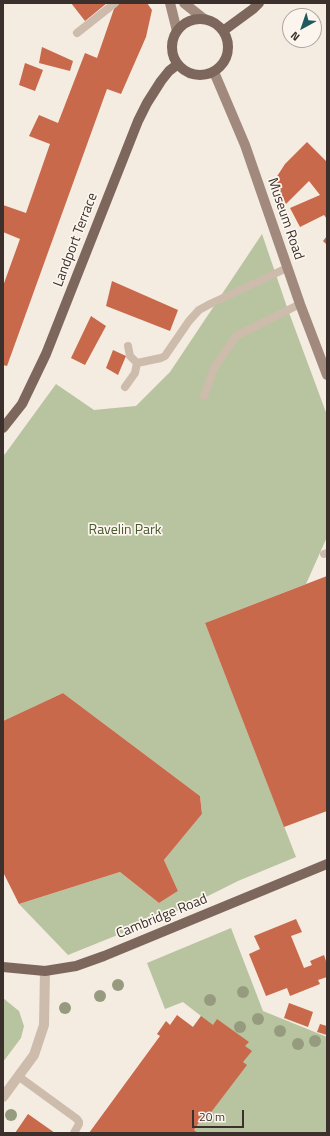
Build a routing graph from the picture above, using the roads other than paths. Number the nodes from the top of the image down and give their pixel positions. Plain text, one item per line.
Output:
1 (115, 3) edge
2 (170, 3) edge
3 (184, 3) edge
4 (259, 3) edge
5 (204, 19) junction
6 (177, 31) junction
7 (223, 31) junction
8 (77, 33) dead end
9 (178, 64) junction
10 (214, 72) junction
11 (287, 268) junction
12 (300, 304) junction
13 (128, 346) dead end
14 (137, 363) junction
15 (327, 376) edge
16 (125, 387) dead end
17 (204, 396) dead end
18 (3, 428) edge
19 (327, 864) edge
20 (3, 967) edge
21 (45, 971) junction
22 (18, 1076) junction
23 (3, 1097) edge
24 (74, 1133) edge

1 - 8 lane
2 - 6 main road
3 - 5 main road
4 - 7 main road
5 - 6 main road
5 - 7 main road
6 - 9 main road
7 - 10 main road
9 - 10 main road
9 - 18 main road, Landport Terrace
10 - 11 main road, Museum Road
11 - 12 main road, Museum Road
11 - 14 lane
12 - 15 main road, Museum Road
12 - 17 lane
13 - 14 lane
14 - 16 lane
19 - 21 main road, Cambridge Road
20 - 21 main road, Cambridge Road
21 - 22 street
22 - 23 street
22 - 24 lane

